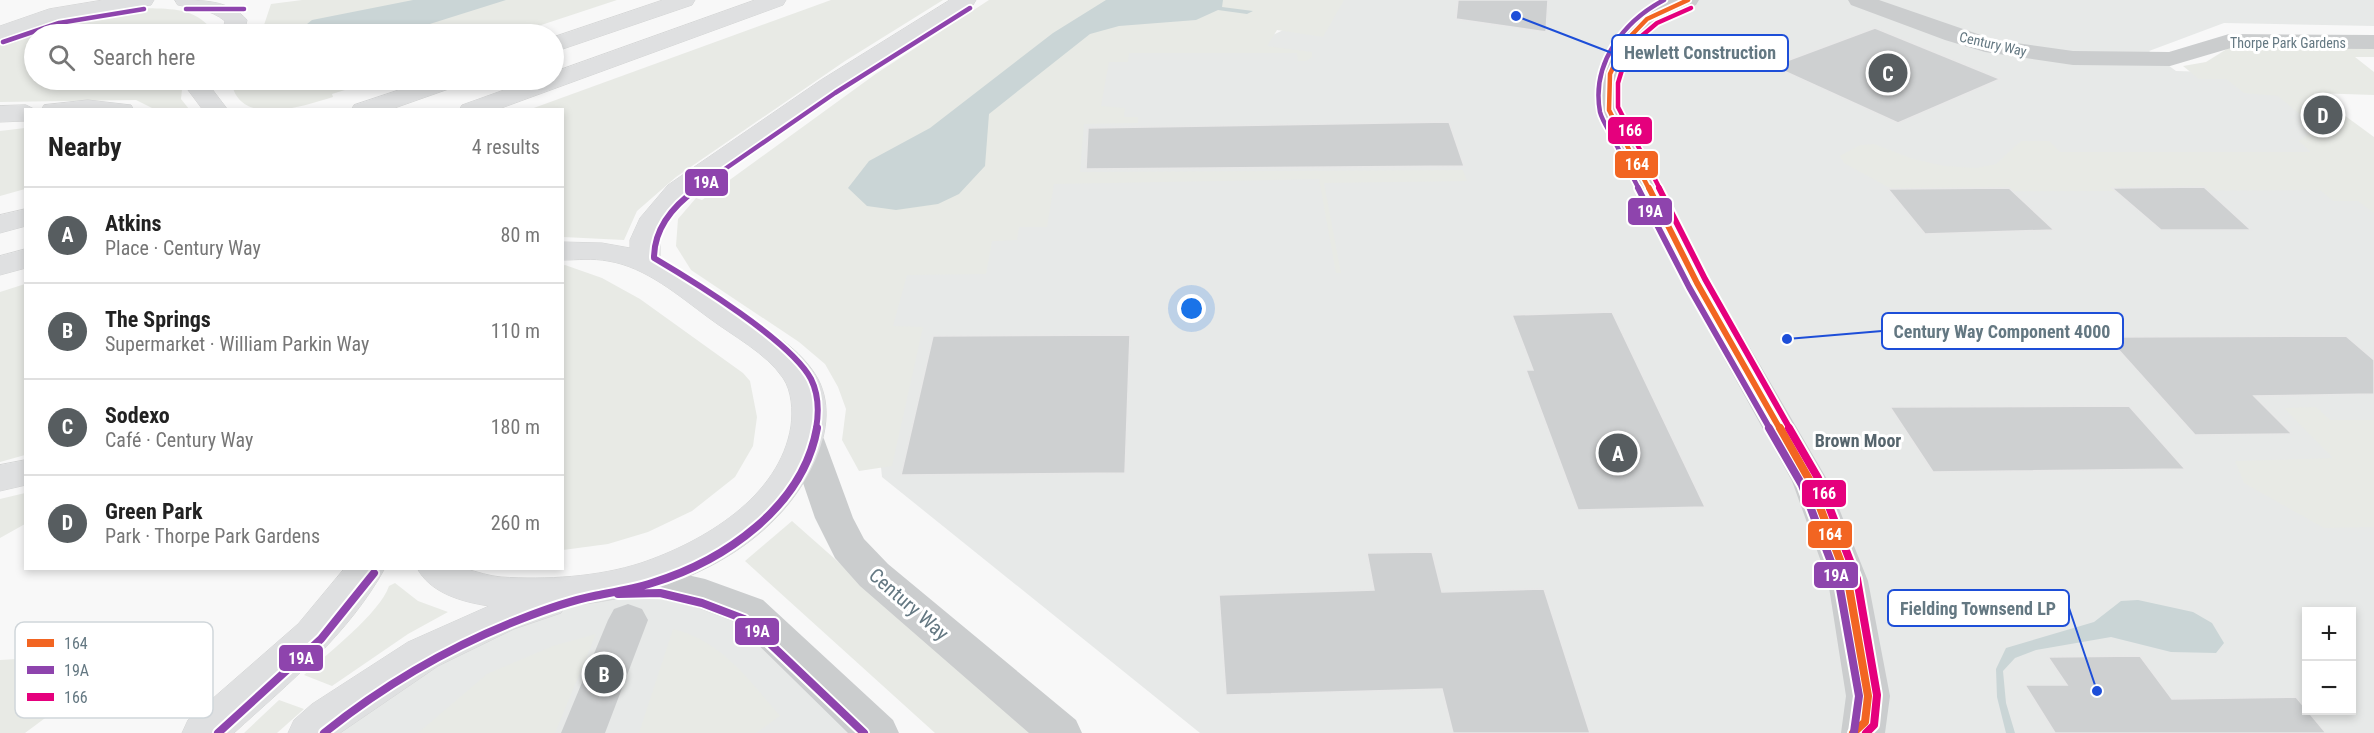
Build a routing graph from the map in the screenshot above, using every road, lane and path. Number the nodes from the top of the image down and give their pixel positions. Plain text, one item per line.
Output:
1 (143, 0) edge
2 (190, 0) edge
3 (244, 0) edge
4 (684, 0) edge
5 (775, 0) edge
6 (965, 0) edge
7 (1688, 0) edge
8 (1859, 0) edge
9 (27, 24) edge
10 (235, 24) edge
11 (24, 25) edge
12 (0, 33) edge
13 (564, 42) edge
14 (2374, 42) edge
15 (2132, 60) joint
16 (564, 76) edge
17 (200, 90) edge
18 (422, 90) edge
19 (526, 90) edge
20 (77, 108) edge
21 (99, 108) edge
22 (214, 108) edge
23 (369, 108) edge
24 (477, 108) edge
25 (24, 112) edge
26 (0, 114) edge
27 (24, 218) edge
28 (0, 224) edge
29 (564, 251) edge
30 (24, 259) edge
31 (645, 263) junction
32 (0, 266) edge
33 (806, 439) junction
34 (24, 472) edge
35 (0, 478) edge
36 (365, 570) edge
37 (440, 570) edge
38 (606, 598) junction
39 (1860, 729) edge
40 (204, 733) edge
41 (310, 733) edge
42 (583, 733) edge
43 (877, 733) edge
44 (1060, 733) edge

1 - 9 highway
2 - 3 highway
2 - 10 highway
4 - 13 highway
5 - 16 highway
6 - 31 highway
7 - 39 street
8 - 15 street, Century Way
11 - 12 highway
14 - 15 street, Thorpe Park Gardens
17 - 22 highway
18 - 23 highway
19 - 24 highway
20 - 21 highway
25 - 26 highway
27 - 28 highway
29 - 31 highway
30 - 32 highway
31 - 33 highway
33 - 38 highway
33 - 44 street, Century Way
34 - 35 highway
36 - 40 highway
37 - 38 highway
38 - 41 highway
38 - 42 street
38 - 43 street

